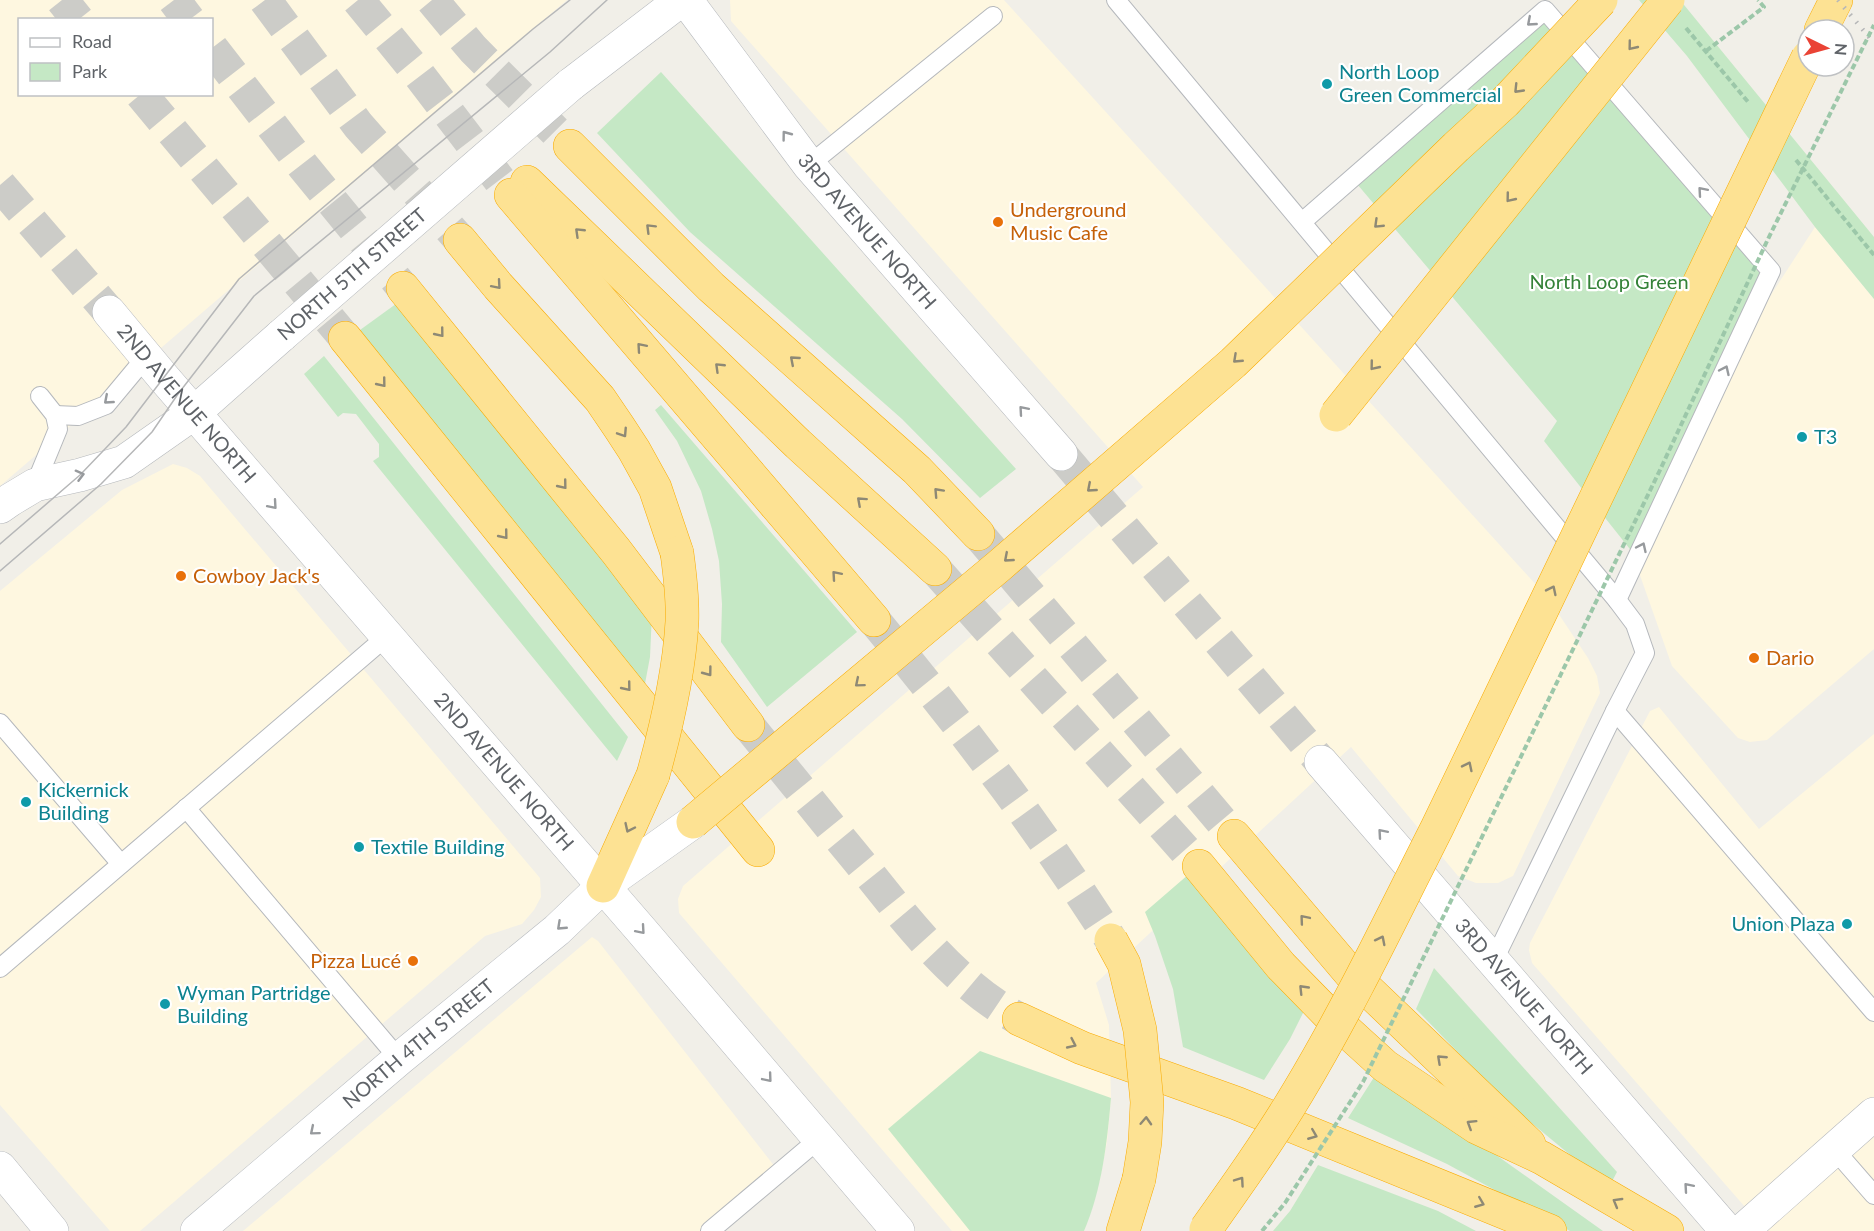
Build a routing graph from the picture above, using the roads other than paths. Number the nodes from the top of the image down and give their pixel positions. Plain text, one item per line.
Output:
1 (681, 0) edge
2 (686, 0) edge
3 (1116, 0) edge
4 (1601, 0) edge
5 (1668, 0) edge
6 (1836, 0) edge
7 (993, 16) dead end
8 (1827, 18) edge
9 (1798, 78) edge
10 (570, 146) tunnel mouth
11 (808, 165) junction
12 (1302, 222) junction
13 (460, 240) tunnel mouth
14 (403, 288) tunnel mouth
15 (109, 312) tunnel mouth
16 (345, 338) tunnel mouth
17 (146, 357) junction
18 (40, 396) dead end
19 (194, 413) junction
20 (55, 415) junction
21 (1336, 415) dead end
22 (1061, 453) tunnel mouth
23 (35, 485) junction
24 (0, 507) edge
25 (978, 534) tunnel mouth
26 (935, 569) tunnel mouth
27 (1617, 600) junction
28 (874, 620) tunnel mouth
29 (386, 636) junction
30 (1614, 711) junction
31 (0, 723) edge
32 (748, 724) tunnel mouth
33 (1321, 762) tunnel mouth
34 (186, 808) junction
35 (693, 822) joint
36 (1234, 836) tunnel mouth
37 (758, 850) dead end
38 (121, 864) junction
39 (1199, 866) tunnel mouth
40 (603, 885) junction
41 (1111, 940) tunnel mouth
42 (1493, 962) junction
43 (0, 968) edge
44 (1874, 1012) edge
45 (1019, 1018) tunnel mouth
46 (399, 1059) junction
47 (1874, 1114) edge
48 (819, 1139) junction
49 (1834, 1149) junction
50 (1542, 1158) junction
51 (0, 1168) edge
52 (1874, 1195) edge
53 (1206, 1230) edge
54 (52, 1231) edge
55 (197, 1231) edge
56 (710, 1231) edge
57 (898, 1231) edge
58 (1123, 1231) edge
59 (1550, 1231) edge
60 (1667, 1231) edge
61 (1727, 1231) edge
62 (1742, 1231) edge

1 - 19 street, NORTH 5TH STREET, bridge
11 -> 2 street, 3RD AVENUE NORTH
3 - 12 lane
4 -> 35 highway, bridge
5 -> 21 highway, bridge
6 - 8 highway
7 - 11 lane
53 -> 9 highway, bridge
25 -> 10 highway
22 -> 11 street, 3RD AVENUE NORTH
12 - 27 lane
27 -> 12 lane
13 -> 40 highway, bridge
14 -> 32 highway
15 - 17 street, 2ND AVENUE NORTH
16 -> 37 highway
17 - 19 street, 2ND AVENUE NORTH
17 -> 20 lane
18 - 20 lane
23 -> 19 street, NORTH 5TH STREET
19 -> 29 street, 2ND AVENUE NORTH
20 - 23 lane
23 - 24 street, NORTH 5TH STREET
26 - 28 highway
27 - 30 lane
29 - 34 lane
29 - 40 street, 2ND AVENUE NORTH
30 - 42 lane
30 - 44 lane
31 - 38 lane
42 -> 33 street, 3RD AVENUE NORTH
34 - 38 lane
34 - 46 lane
35 - 40 street, NORTH 4TH STREET
50 -> 36 highway
38 - 43 lane
50 -> 39 highway
40 -> 46 street, NORTH 4TH STREET
40 -> 48 street, 2ND AVENUE NORTH
58 -> 41 highway, bridge
61 -> 42 street, 3RD AVENUE NORTH
45 -> 59 highway
46 -> 55 street, NORTH 4TH STREET
47 - 49 street
48 - 56 lane
48 - 57 street, 2ND AVENUE NORTH
49 - 52 lane
49 - 62 street
60 -> 50 highway
51 - 54 street

